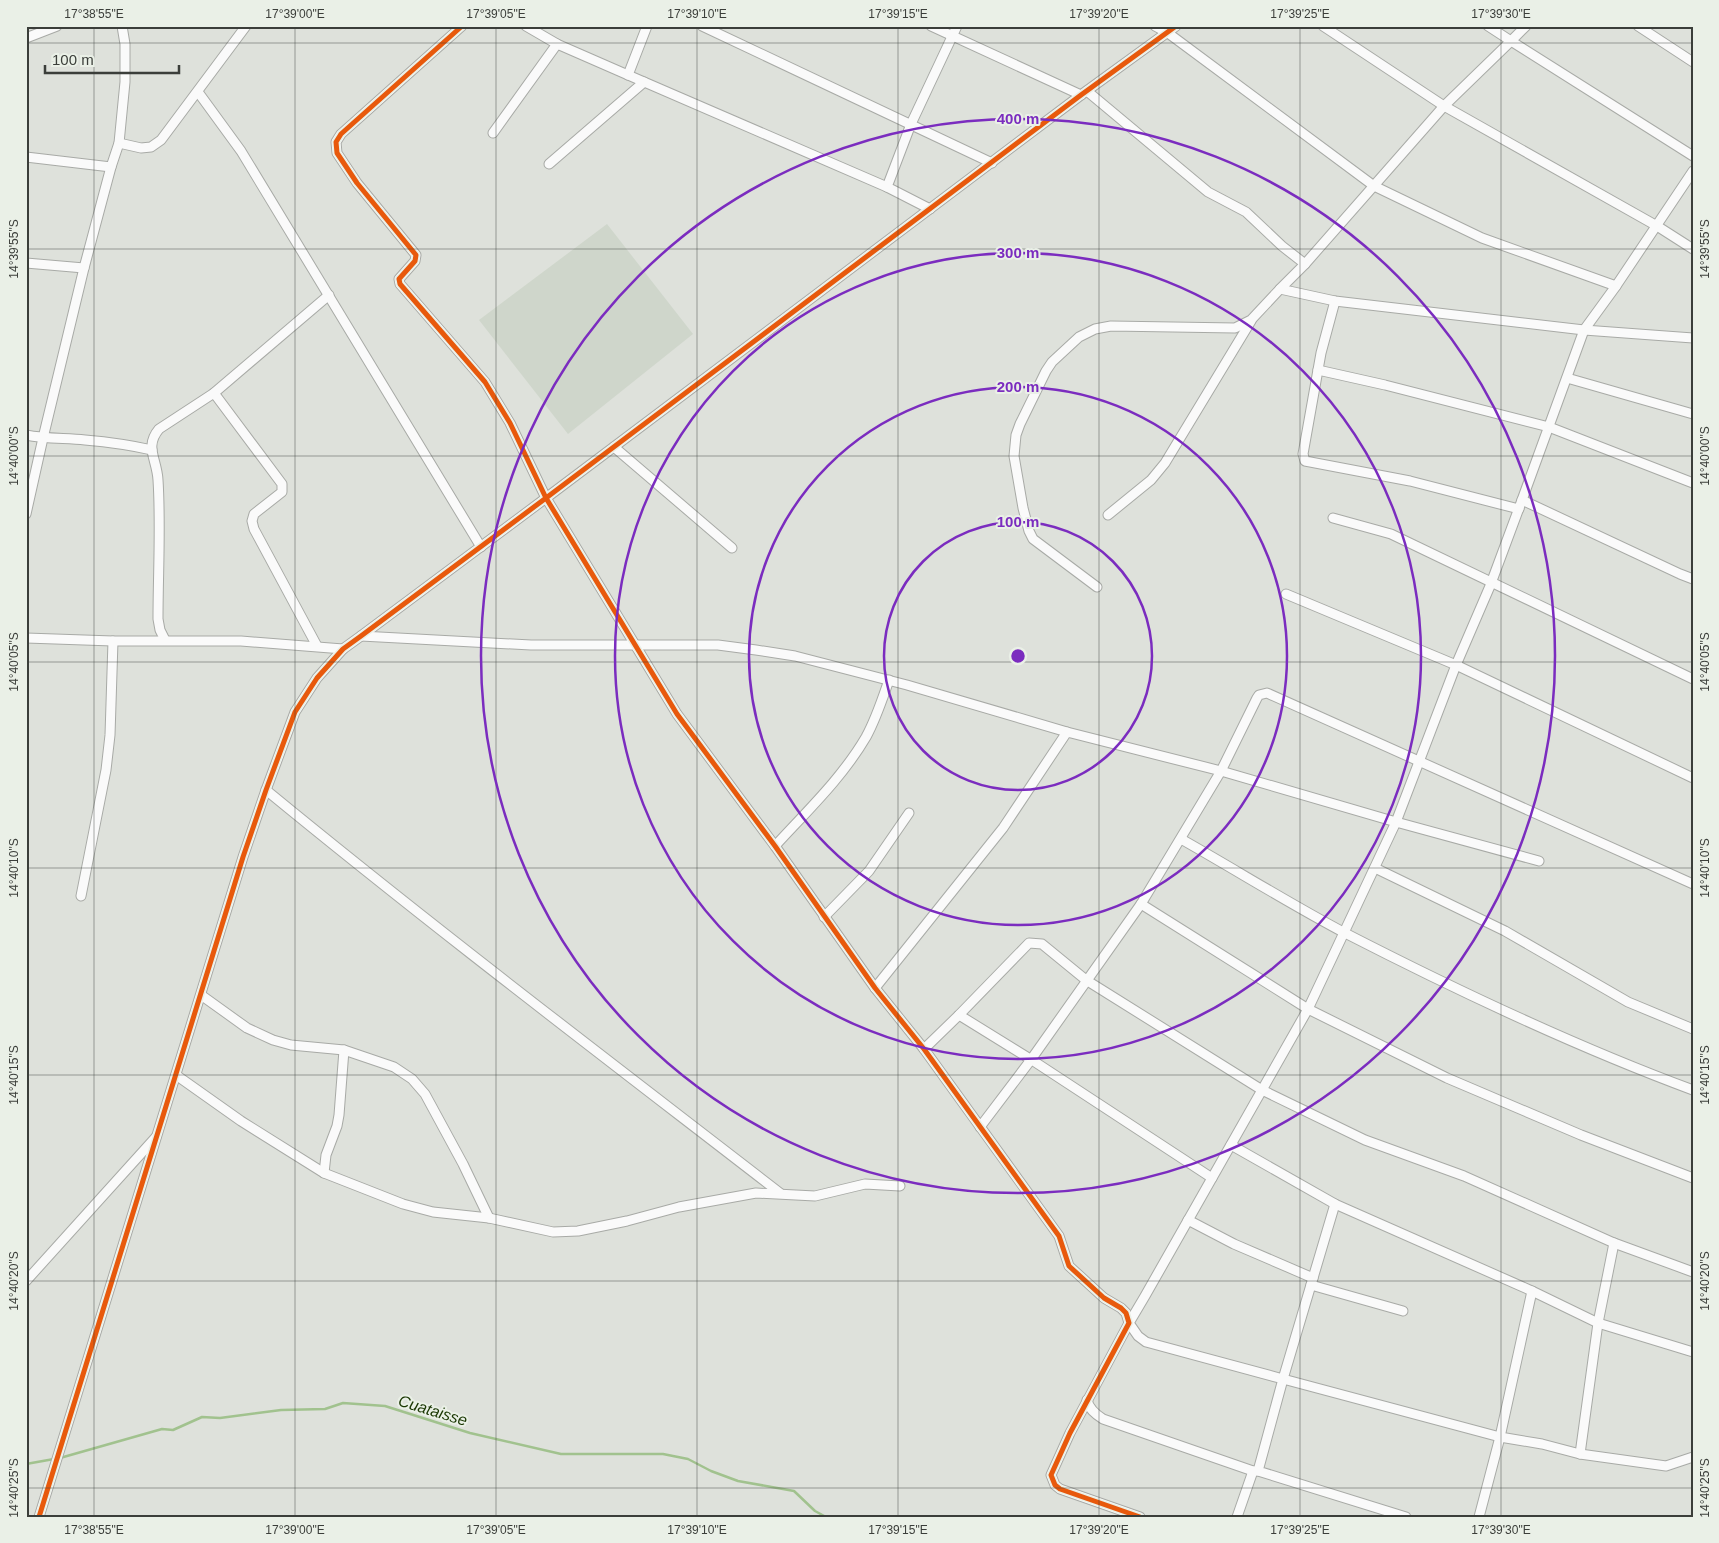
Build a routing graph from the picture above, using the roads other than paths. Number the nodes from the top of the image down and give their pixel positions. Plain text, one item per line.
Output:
1 (57, 26) edge
2 (122, 26) edge
3 (246, 26) edge
4 (462, 26) edge
5 (526, 26) edge
6 (646, 26) edge
7 (702, 26) edge
8 (931, 26) edge
9 (957, 26) edge
10 (1155, 26) edge
11 (1176, 26) edge
12 (1323, 26) edge
13 (1488, 26) edge
14 (1526, 26) edge
15 (1638, 26) edge
16 (1168, 32) junction
17 (952, 36) junction
18 (26, 38) edge
19 (1511, 41) junction
20 (557, 44) junction
21 (1693, 62) edge
22 (628, 76) junction
23 (644, 82) junction
24 (198, 92) junction
25 (1084, 93) junction
26 (1444, 106) junction
27 (911, 124) junction
28 (493, 133) dead end
29 (120, 143) junction
30 (1693, 156) edge
31 (26, 157) edge
32 (992, 163) junction
33 (549, 164) dead end
34 (111, 167) junction
35 (1693, 171) edge
36 (1374, 186) junction
37 (887, 187) junction
38 (930, 209) junction
39 (1657, 226) junction
40 (1693, 249) edge
41 (26, 263) edge
42 (1305, 264) junction
43 (84, 268) junction
44 (1616, 286) junction
45 (1280, 289) junction
46 (329, 295) junction
47 (1335, 300) junction
48 (1251, 320) junction
49 (1584, 330) junction
50 (1693, 338) edge
51 (1318, 370) junction
52 (1567, 378) junction
53 (214, 393) junction
54 (1693, 414) edge
55 (1550, 427) junction
56 (26, 435) edge
57 (43, 438) junction
58 (614, 447) junction
59 (152, 450) junction
60 (1693, 484) edge
61 (546, 498) junction
62 (1522, 500) junction
63 (1518, 509) junction
64 (26, 514) edge
65 (1108, 515) dead end
66 (1333, 518) dead end
67 (481, 548) junction
68 (732, 548) dead end
69 (1693, 579) edge
70 (1492, 581) junction
71 (1097, 587) dead end
72 (1286, 594) dead end
73 (361, 636) junction
74 (26, 638) edge
75 (166, 640) junction
76 (113, 641) junction
77 (637, 645) junction
78 (317, 646) junction
79 (344, 649) junction
80 (1456, 665) junction
81 (1693, 679) edge
82 (890, 680) junction
83 (1067, 732) junction
84 (1420, 762) junction
85 (1221, 771) junction
86 (1693, 778) edge
87 (266, 790) junction
88 (909, 813) dead end
89 (1396, 822) junction
90 (1181, 839) junction
91 (775, 846) junction
92 (1539, 861) dead end
93 (1375, 868) junction
94 (1693, 884) edge
95 (81, 896) dead end
96 (1141, 904) junction
97 (824, 917) junction
98 (1344, 932) junction
99 (1086, 980) junction
100 (875, 988) junction
101 (201, 995) junction
102 (1308, 1009) junction
103 (959, 1015) junction
104 (1693, 1029) edge
105 (924, 1048) junction
106 (344, 1050) junction
107 (1031, 1059) junction
108 (176, 1075) junction
109 (1262, 1090) junction
110 (1693, 1090) edge
111 (980, 1128) junction
112 (158, 1135) junction
113 (1231, 1146) junction
114 (324, 1172) junction
115 (1212, 1178) junction
116 (1693, 1178) edge
117 (900, 1186) dead end
118 (781, 1193) junction
119 (1335, 1204) junction
120 (489, 1218) junction
121 (1188, 1220) junction
122 (1614, 1243) junction
123 (1693, 1272) edge
124 (26, 1281) edge
125 (1312, 1282) junction
126 (1532, 1290) junction
127 (1403, 1311) dead end
128 (1128, 1323) junction
129 (1598, 1323) junction
130 (1693, 1352) edge
131 (1283, 1379) junction
132 (1087, 1400) junction
133 (1500, 1437) junction
134 (1580, 1454) junction
135 (1693, 1457) edge
136 (1255, 1471) junction
137 (39, 1517) edge
138 (1140, 1517) edge
139 (1237, 1517) edge
140 (1406, 1517) edge
141 (1479, 1517) edge

1 - 18 street
2 - 29 street
3 - 24 street
4 - 61 street
5 - 20 street
6 - 22 street
7 - 27 street
8 - 17 street
9 - 17 street
10 - 16 street
11 - 16 street
12 - 26 street
13 - 19 street
14 - 19 street
15 - 21 street
16 - 25 street
16 - 36 street
17 - 25 street
17 - 27 street
19 - 26 street
19 - 30 street
20 - 22 street
20 - 28 street
22 - 23 street
23 - 33 street
23 - 37 street
24 - 29 street
24 - 46 street
25 - 32 street
25 - 42 street
26 - 36 street
26 - 39 street
27 - 32 street
27 - 37 street
29 - 34 street
31 - 34 street
32 - 38 street
34 - 43 street
35 - 39 street
36 - 42 street
36 - 44 street
37 - 38 street
38 - 58 street
39 - 40 street
39 - 44 street
41 - 43 street
42 - 45 street
43 - 57 street
44 - 49 street
45 - 47 street
45 - 48 street
46 - 53 street
46 - 67 street
47 - 49 street
47 - 51 street
48 - 65 street
48 - 71 street
49 - 50 street
49 - 52 street
51 - 55 street
51 - 63 street
52 - 54 street
52 - 55 street
53 - 59 street
53 - 78 street
55 - 60 street
55 - 62 street
56 - 57 street
57 - 59 street
57 - 64 street
58 - 61 street
58 - 68 street
59 - 75 street
61 - 67 street
61 - 77 street
62 - 63 street
62 - 69 street
63 - 70 street
66 - 70 street
67 - 73 street
70 - 80 street
70 - 81 street
72 - 80 street
73 - 77 street
73 - 79 street
74 - 76 street
75 - 76 street
75 - 78 street
76 - 95 street
77 - 82 street
77 - 91 street
78 - 79 street
79 - 87 street
80 - 84 street
80 - 86 street
82 - 83 street
82 - 91 street
83 - 85 street
83 - 100 street
84 - 85 street
84 - 89 street
84 - 94 street
85 - 89 street
85 - 90 street
87 - 101 street
87 - 118 street
88 - 97 street
89 - 92 street
89 - 93 street
90 - 96 street
90 - 98 street
91 - 97 street
93 - 98 street
93 - 104 street
96 - 99 street
96 - 102 street
97 - 100 street
98 - 102 street
98 - 110 street
99 - 103 street
99 - 107 street
99 - 109 street
100 - 105 street
101 - 106 street
101 - 108 street
102 - 109 street
102 - 116 street
103 - 105 street
103 - 107 street
105 - 111 street
106 - 114 street
106 - 120 street
107 - 111 street
107 - 115 street
108 - 112 street
108 - 114 street
109 - 113 street
109 - 122 street
111 - 128 street
112 - 124 street
112 - 137 street
113 - 115 street
113 - 119 street
114 - 120 street
115 - 121 street
117 - 118 street
118 - 120 street
119 - 125 street
119 - 126 street
121 - 125 street
121 - 128 street
122 - 123 street
122 - 129 street
125 - 127 street
125 - 131 street
126 - 129 street
126 - 133 street
128 - 131 street
128 - 132 street
129 - 130 street
129 - 134 street
131 - 133 street
131 - 136 street
132 - 136 street
132 - 138 street
133 - 134 street
133 - 141 street
134 - 135 street
136 - 139 street
136 - 140 street

